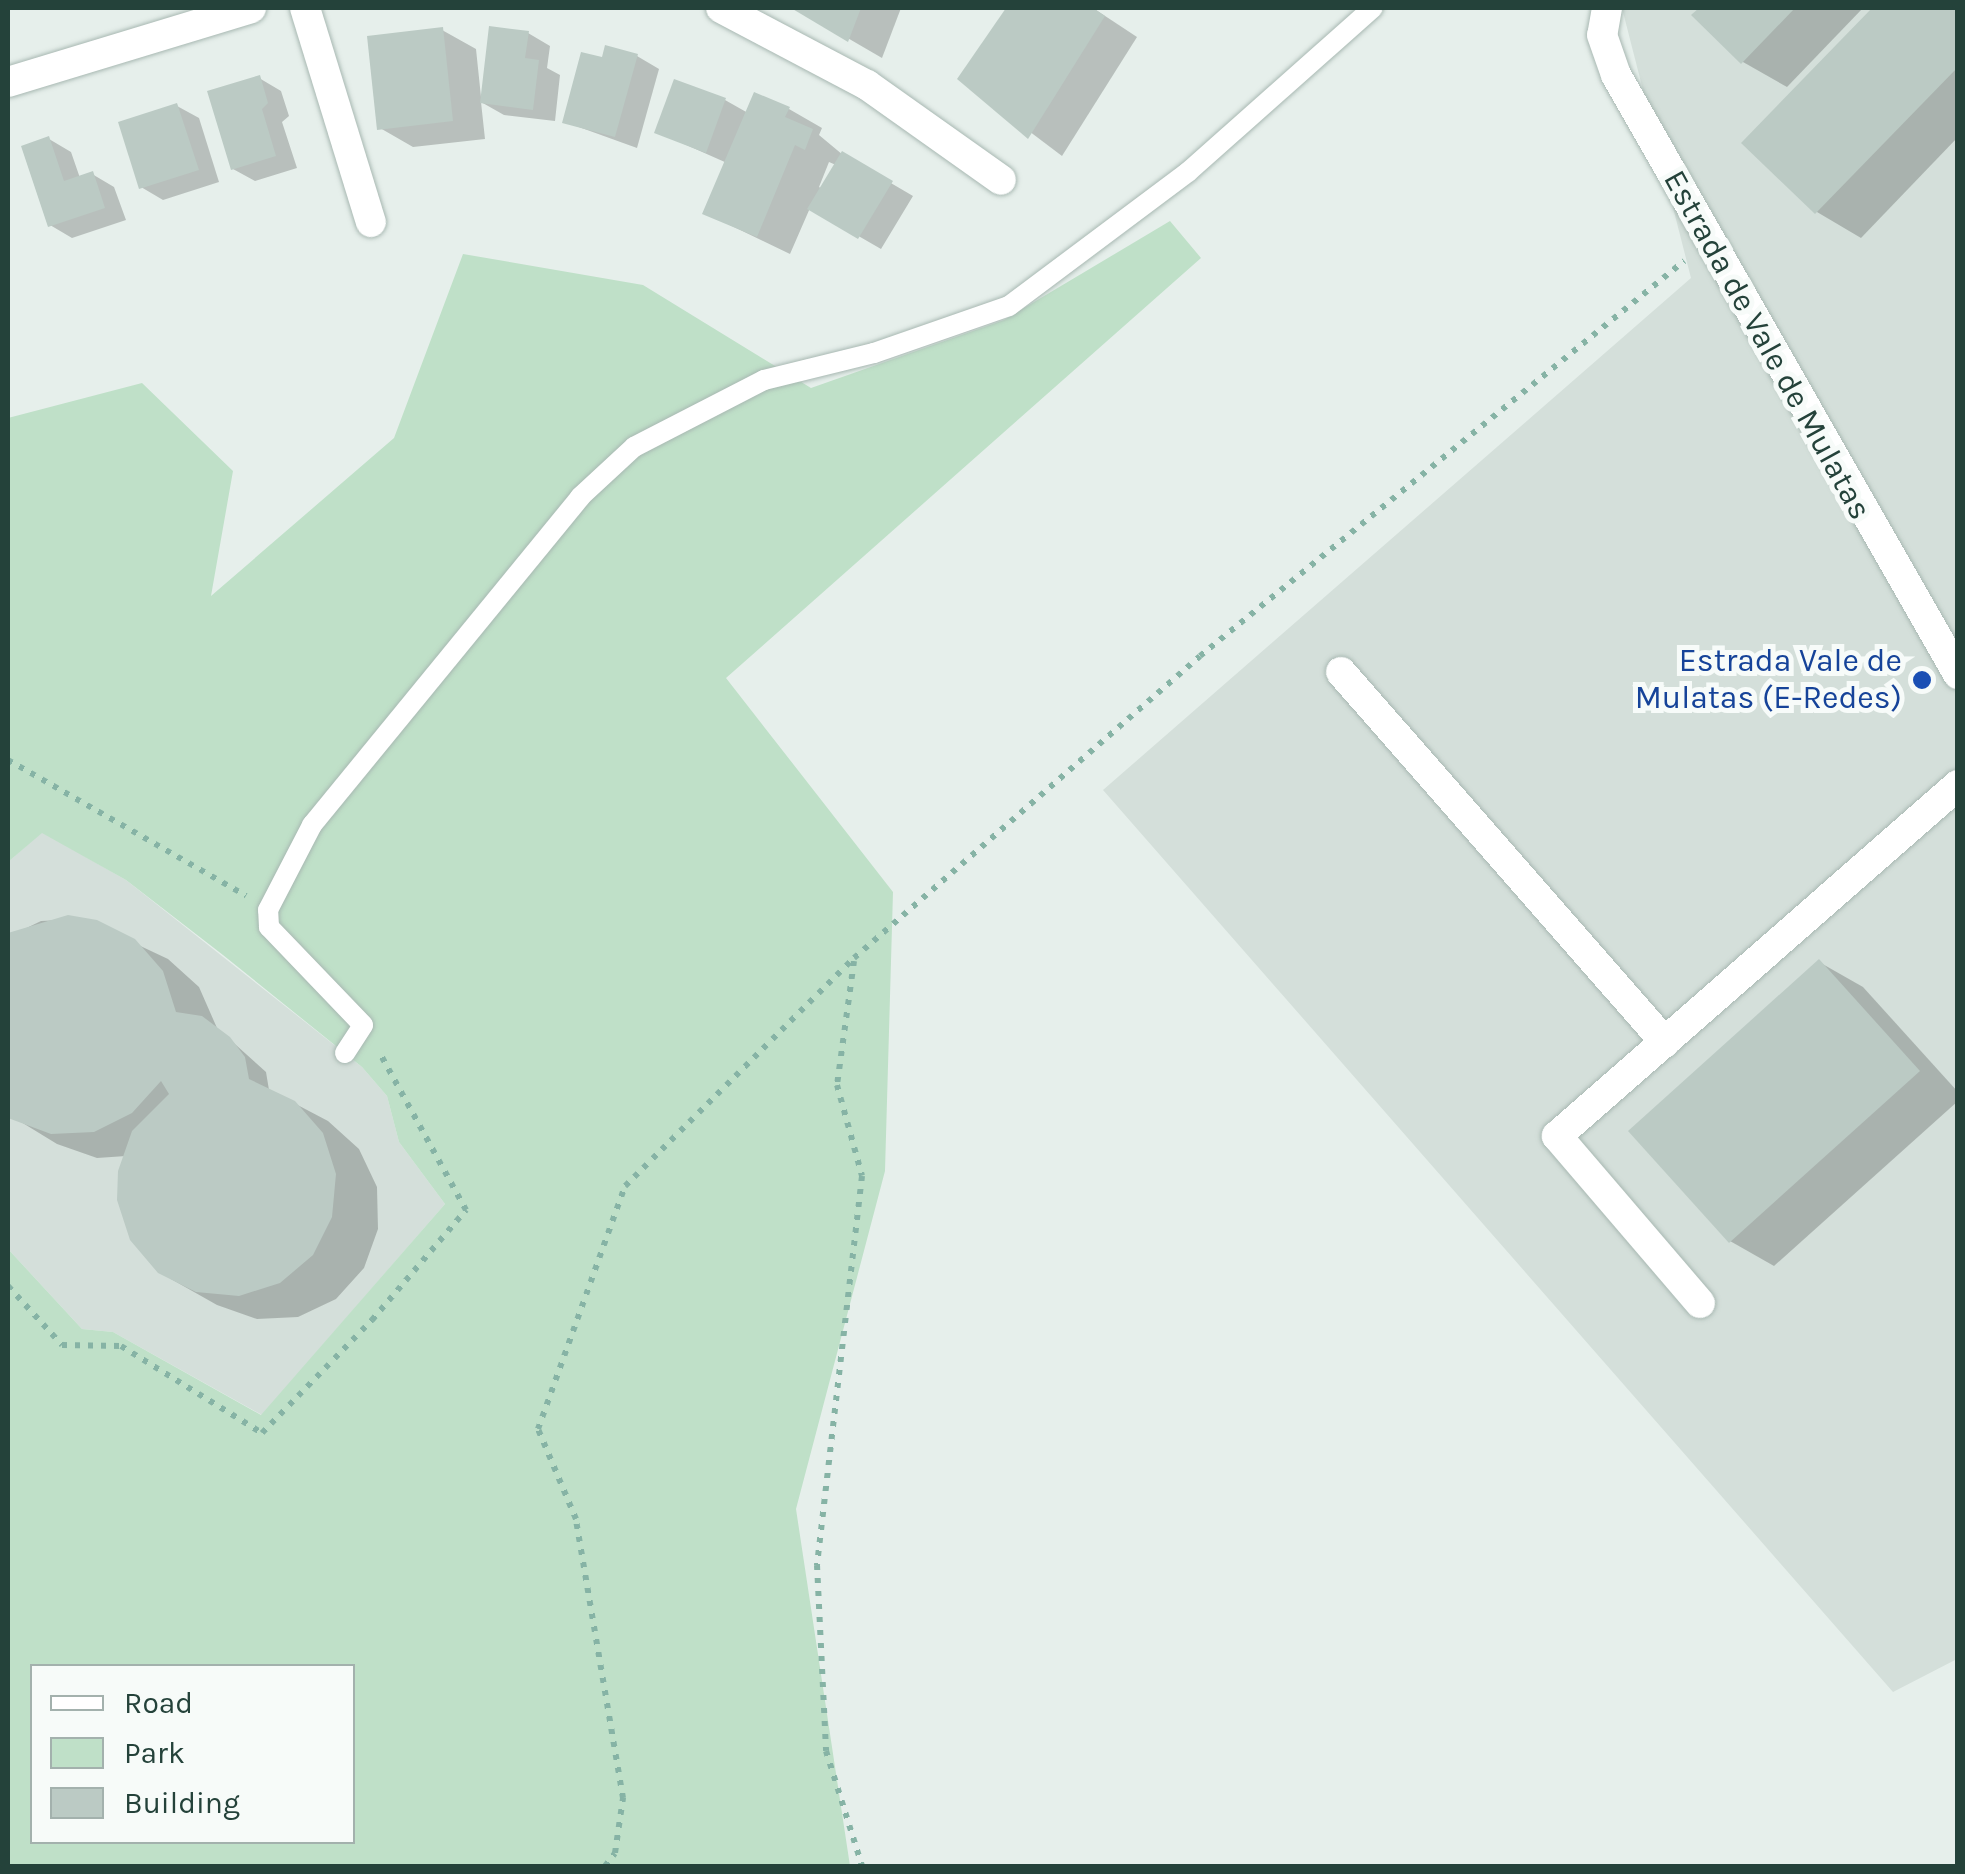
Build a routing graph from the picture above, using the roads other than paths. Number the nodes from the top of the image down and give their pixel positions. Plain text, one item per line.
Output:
1 (251, 8) edge
2 (306, 8) edge
3 (721, 8) edge
4 (1373, 8) edge
5 (1607, 8) edge
6 (8, 82) edge
7 (1002, 180) dead end
8 (371, 222) dead end
9 (1341, 672) dead end
10 (1958, 674) edge
11 (1958, 786) edge
12 (1665, 1042) junction
13 (345, 1054) dead end
14 (1700, 1302) dead end

1 - 6 street
2 - 8 street
3 - 7 street
4 - 13 lane
5 - 10 street, Estrada de Vale de Mulatas
9 - 12 street
11 - 12 street
12 - 14 street

